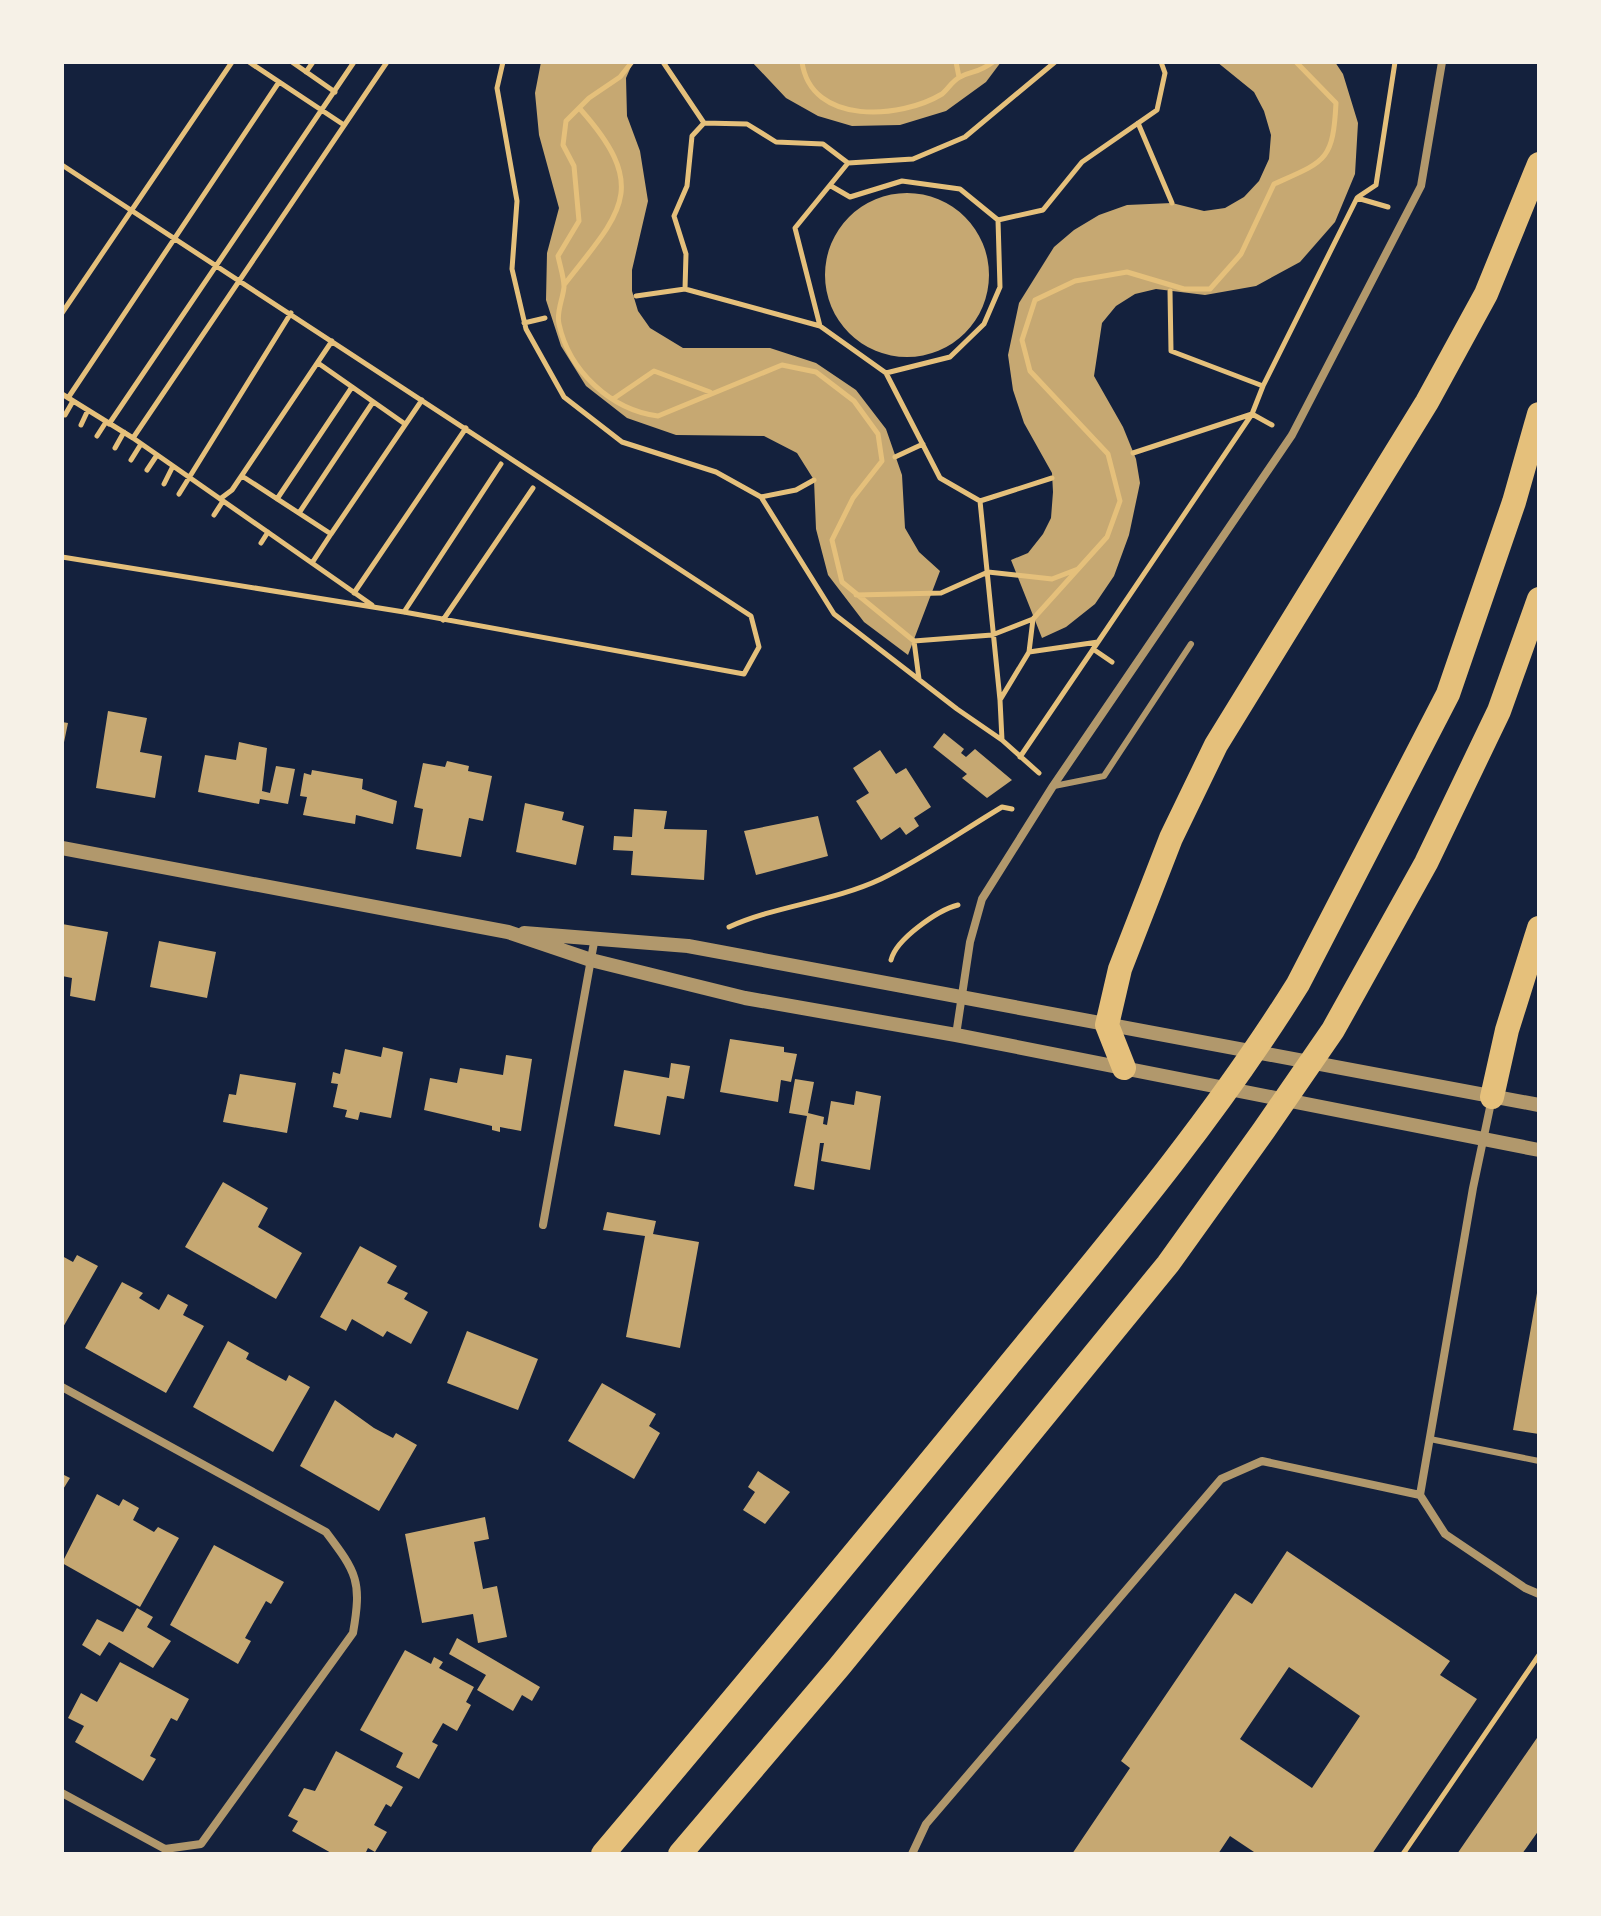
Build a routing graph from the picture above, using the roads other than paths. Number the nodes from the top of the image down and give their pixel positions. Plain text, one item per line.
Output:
1 (1442, 62) edge
2 (1539, 164) edge
3 (1539, 414) edge
4 (1539, 599) edge
5 (1191, 644) dead end
6 (1053, 786) junction
7 (62, 848) edge
8 (1539, 928) edge
9 (508, 932) junction
10 (595, 936) junction
11 (591, 960) junction
12 (963, 997) junction
13 (1107, 1025) junction
14 (956, 1035) junction
15 (1130, 1069) junction
16 (1492, 1097) junction
17 (1539, 1105) edge
18 (1483, 1140) junction
19 (1539, 1150) edge
20 (543, 1225) dead end
21 (62, 1387) edge
22 (1430, 1439) junction
23 (1539, 1461) edge
24 (1420, 1495) junction
25 (1539, 1594) edge
26 (62, 1793) edge
27 (603, 1854) edge
28 (680, 1854) edge
29 (912, 1854) edge

1 - 6 street
2 - 13 highway
3 - 27 highway
4 - 28 highway
5 - 6 lane
6 - 12 street
7 - 9 street
8 - 16 highway
9 - 10 street
9 - 11 street
10 - 11 street
10 - 12 street
11 - 14 street
11 - 20 street
12 - 13 street
12 - 14 street
13 - 15 highway
13 - 16 street
14 - 15 street
15 - 18 street
16 - 17 street
16 - 18 street
18 - 19 street
18 - 22 street
21 - 26 street
22 - 23 lane
22 - 24 street
24 - 25 street
24 - 29 street

